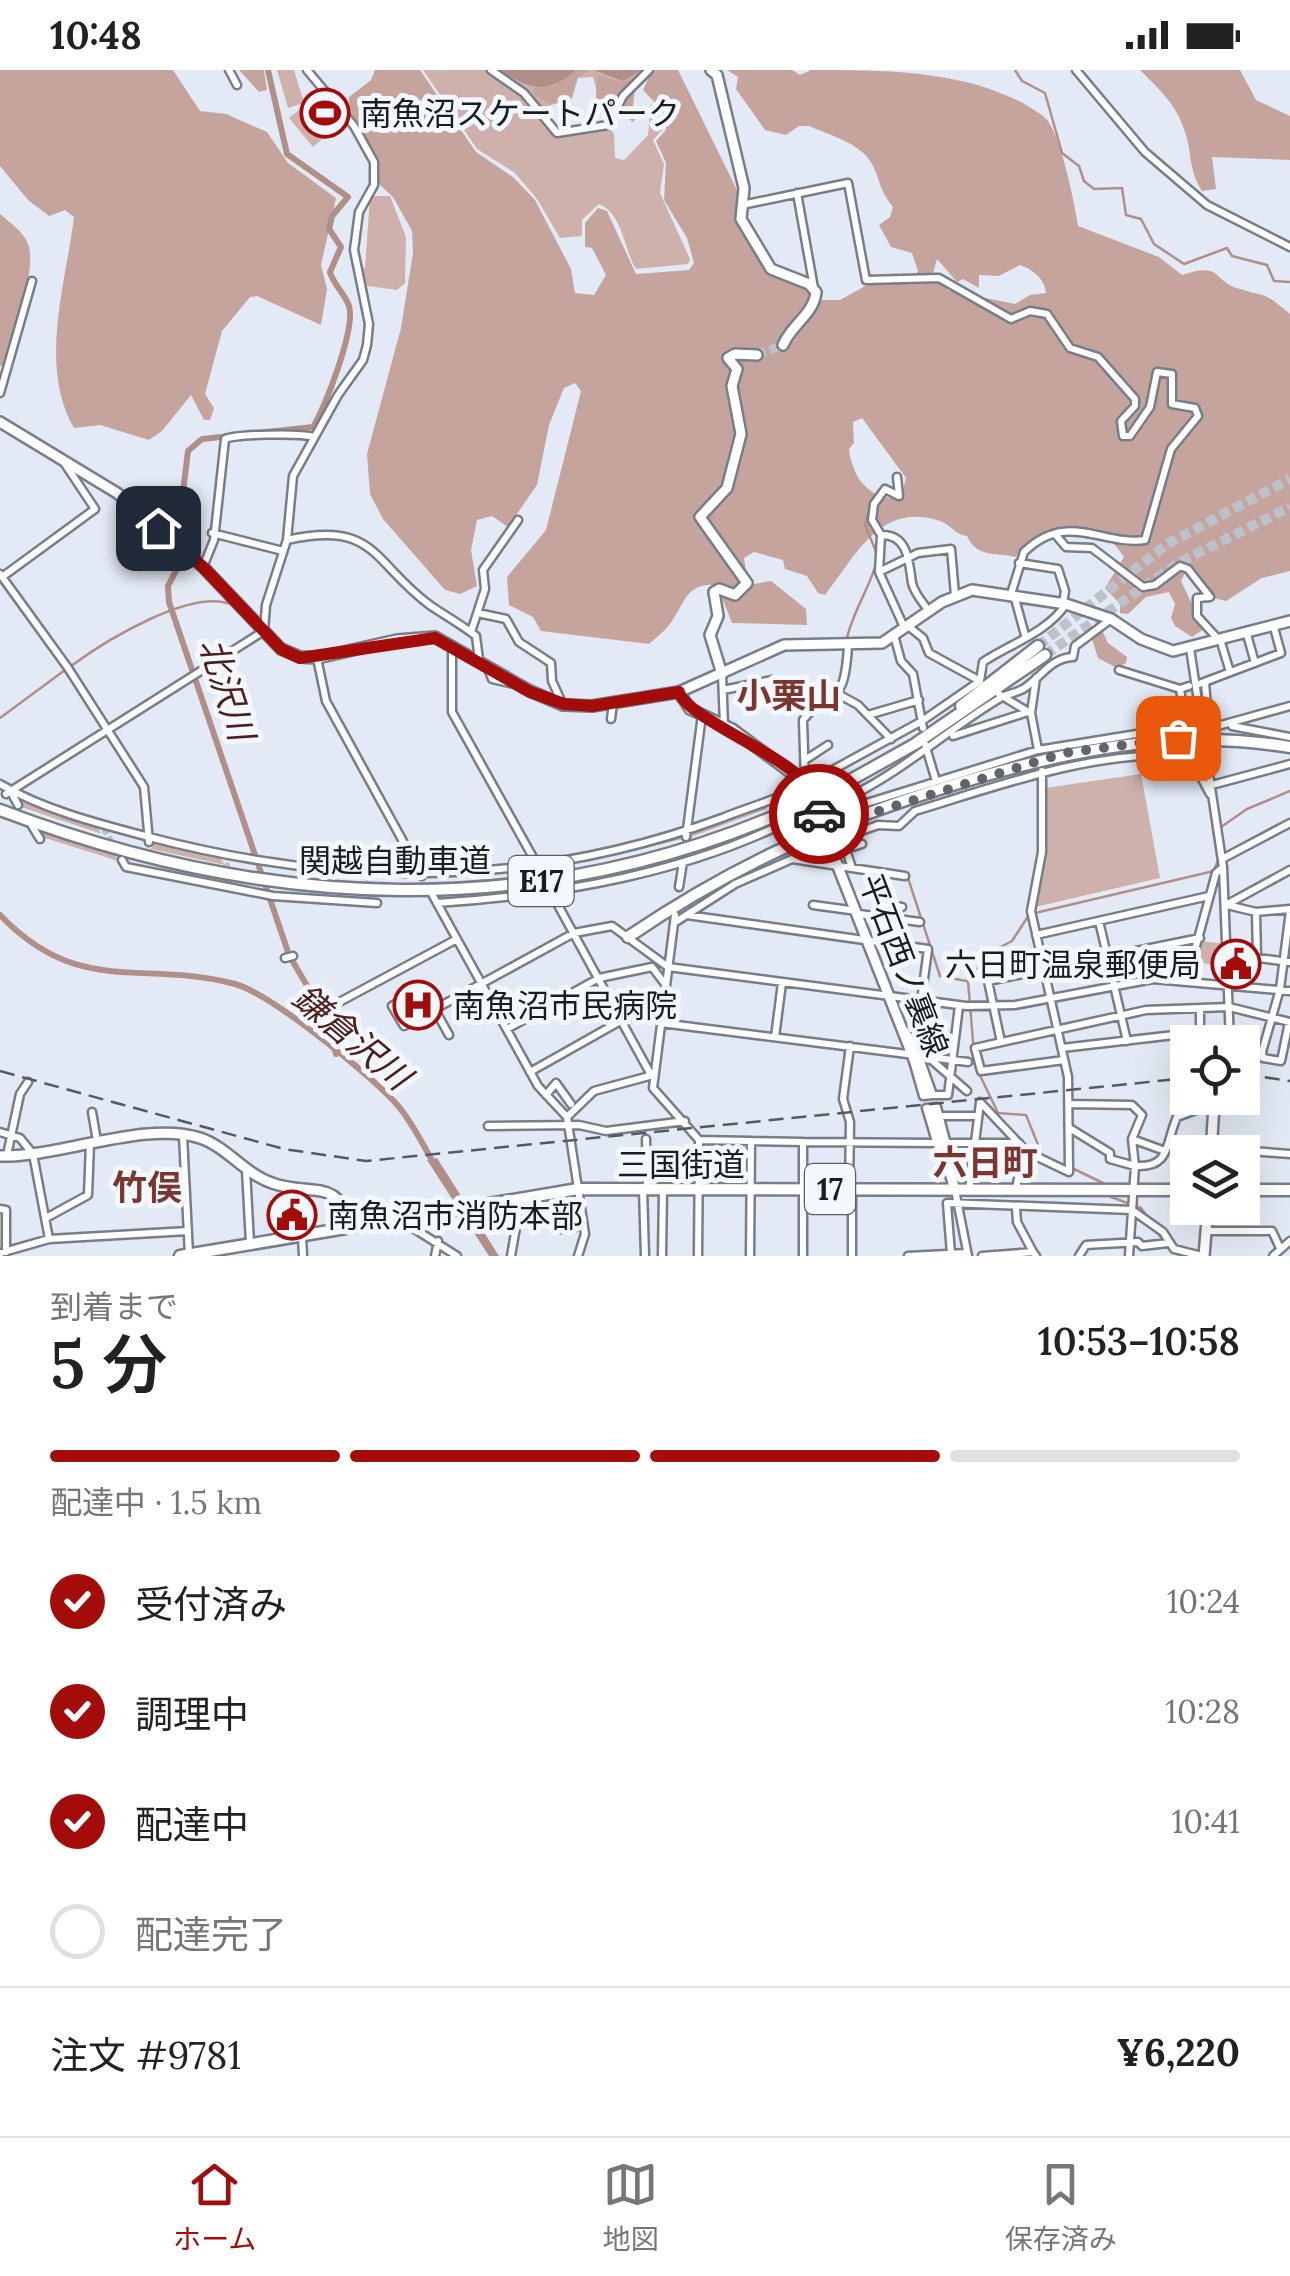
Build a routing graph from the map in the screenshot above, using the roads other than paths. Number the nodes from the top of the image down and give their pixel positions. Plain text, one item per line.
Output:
1 (228, 70) edge
2 (307, 70) edge
3 (492, 70) edge
4 (649, 70) edge
5 (1076, 70) edge
6 (715, 72) edge
7 (237, 85) dead end
8 (797, 193) junction
9 (741, 205) junction
10 (1290, 247) edge
11 (32, 280) dead end
12 (814, 288) junction
13 (783, 345) tunnel mouth
14 (757, 356) tunnel mouth
15 (0, 393) edge
16 (0, 422) edge
17 (314, 437) junction
18 (57, 453) junction
19 (897, 478) dead end
20 (518, 520) dead end
21 (1054, 533) junction
22 (212, 534) junction
23 (880, 535) junction
24 (287, 540) junction
25 (283, 551) junction
26 (910, 557) junction
27 (1019, 563) junction
28 (203, 567) junction
29 (879, 572) junction
30 (1, 576) edge
31 (1013, 594) junction
32 (955, 595) junction
33 (1064, 604) junction
34 (929, 611) junction
35 (478, 613) junction
36 (1111, 619) junction
37 (1290, 621) edge
38 (1273, 623) junction
39 (906, 627) junction
40 (1246, 630) junction
41 (264, 631) junction
42 (471, 632) junction
43 (1025, 634) junction
44 (894, 635) junction
45 (1219, 638) junction
46 (452, 643) junction
47 (848, 646) junction
48 (1190, 648) junction
49 (1042, 650) tunnel mouth
50 (1290, 650) edge
51 (1281, 653) junction
52 (317, 658) junction
53 (483, 662) junction
54 (1255, 663) junction
55 (1118, 670) dead end
56 (1230, 672) junction
57 (722, 674) junction
58 (1036, 678) junction
59 (772, 680) dead end
60 (982, 682) junction
61 (723, 690) junction
62 (679, 692) junction
63 (838, 694) junction
64 (1001, 695) junction
65 (918, 700) junction
66 (613, 703) junction
67 (564, 704) junction
68 (1290, 706) edge
69 (1030, 713) junction
70 (702, 714) junction
71 (868, 715) junction
72 (610, 719) dead end
73 (922, 724) junction
74 (724, 725) junction
75 (1231, 725) junction
76 (108, 730) junction
77 (1200, 737) junction
78 (1290, 737) edge
79 (946, 738) junction
80 (891, 739) junction
81 (828, 746) dead end
82 (1290, 747) edge
83 (926, 748) junction
84 (1038, 750) junction
85 (805, 760) junction
86 (1290, 763) edge
87 (1042, 771) junction
88 (806, 778) junction
89 (936, 781) junction
90 (0, 784) edge
91 (1209, 790) junction
92 (4, 799) edge
93 (18, 805) dead end
94 (831, 806) junction
95 (818, 811) junction
96 (1290, 822) edge
97 (32, 826) dead end
98 (825, 828) junction
99 (687, 834) junction
100 (40, 839) dead end
101 (149, 840) junction
102 (862, 844) dead end
103 (846, 849) junction
104 (834, 853) junction
105 (122, 860) dead end
106 (683, 862) junction
107 (1223, 863) junction
108 (851, 865) junction
109 (839, 867) junction
110 (539, 868) junction
111 (1290, 870) edge
112 (421, 875) junction
113 (905, 876) dead end
114 (679, 887) dead end
115 (549, 888) junction
116 (432, 894) dead end
117 (372, 895) dead end
118 (1209, 897) junction
119 (437, 903) junction
120 (1226, 903) junction
121 (813, 906) dead end
122 (902, 907) dead end
123 (1290, 910) edge
124 (1256, 912) junction
125 (858, 913) junction
126 (686, 915) junction
127 (880, 917) junction
128 (1098, 921) junction
129 (920, 922) dead end
130 (1288, 932) edge
131 (574, 933) junction
132 (1036, 935) junction
133 (628, 937) junction
134 (1200, 938) junction
135 (457, 939) junction
136 (870, 942) junction
137 (1107, 954) junction
138 (1227, 954) junction
139 (1257, 956) junction
140 (1286, 960) edge
141 (668, 967) junction
142 (1044, 970) junction
143 (599, 978) junction
144 (1187, 980) junction
145 (482, 983) junction
146 (782, 984) junction
147 (1114, 984) junction
148 (1228, 984) junction
149 (665, 986) junction
150 (1280, 989) junction
151 (1290, 991) edge
152 (664, 996) junction
153 (891, 997) junction
154 (1052, 998) junction
155 (920, 1001) junction
156 (967, 1006) junction
157 (994, 1007) junction
158 (1200, 1008) junction
159 (1229, 1008) junction
160 (433, 1009) junction
161 (1121, 1015) junction
162 (1272, 1019) junction
163 (622, 1020) junction
164 (661, 1022) junction
165 (1290, 1022) edge
166 (1230, 1025) edge
167 (904, 1029) junction
168 (507, 1030) junction
169 (1058, 1030) junction
170 (339, 1031) dead end
171 (449, 1035) dead end
172 (775, 1036) junction
173 (1127, 1041) junction
174 (1001, 1042) junction
175 (850, 1046) junction
176 (916, 1047) junction
177 (1062, 1048) junction
178 (1262, 1052) joint
179 (907, 1054) junction
180 (928, 1057) junction
181 (952, 1060) junction
182 (1064, 1060) junction
183 (968, 1062) dead end
184 (530, 1072) junction
185 (653, 1075) junction
186 (950, 1076) junction
187 (28, 1082) dead end
188 (968, 1090) dead end
189 (930, 1092) junction
190 (546, 1095) junction
191 (571, 1104) dead end
192 (1070, 1104) junction
193 (92, 1112) dead end
194 (936, 1113) junction
195 (1182, 1115) edge
196 (978, 1116) junction
197 (568, 1117) junction
198 (685, 1121) junction
199 (488, 1126) dead end
200 (570, 1128) junction
201 (1071, 1129) junction
202 (0, 1132) edge
203 (12, 1135) junction
204 (183, 1136) junction
205 (646, 1139) dead end
206 (1132, 1139) junction
207 (699, 1140) junction
208 (751, 1141) junction
209 (94, 1142) junction
210 (804, 1142) junction
211 (850, 1142) junction
212 (936, 1143) junction
213 (947, 1143) junction
214 (974, 1143) junction
215 (1021, 1146) junction
216 (1165, 1152) junction
217 (1260, 1152) edge
218 (34, 1154) junction
219 (1290, 1154) edge
220 (3, 1156) edge
221 (1135, 1166) junction
222 (949, 1167) junction
223 (246, 1170) junction
224 (645, 1188) junction
225 (663, 1188) junction
226 (698, 1188) junction
227 (751, 1188) junction
228 (578, 1189) junction
229 (804, 1189) junction
230 (851, 1189) junction
231 (955, 1190) junction
232 (969, 1190) junction
233 (1016, 1190) junction
234 (1260, 1190) edge
235 (1290, 1190) edge
236 (1170, 1194) edge
237 (521, 1198) junction
238 (1132, 1202) junction
239 (958, 1203) junction
240 (0, 1208) edge
241 (1016, 1208) junction
242 (573, 1216) junction
243 (583, 1216) junction
244 (46, 1218) junction
245 (374, 1223) junction
246 (1207, 1225) edge
247 (351, 1227) junction
248 (188, 1231) junction
249 (1206, 1231) junction
250 (302, 1235) junction
251 (49, 1239) junction
252 (438, 1241) junction
253 (1129, 1242) junction
254 (1290, 1242) edge
255 (250, 1243) junction
256 (1166, 1244) junction
257 (1280, 1246) junction
258 (3, 1252) edge
259 (1034, 1254) edge
260 (189, 1255) edge
261 (946, 1255) edge
262 (968, 1255) edge
263 (180, 1256) edge
264 (303, 1256) edge
265 (435, 1256) edge
266 (457, 1256) edge
267 (512, 1256) edge
268 (578, 1256) edge
269 (645, 1256) edge
270 (662, 1256) edge
271 (698, 1256) edge
272 (750, 1256) edge
273 (804, 1256) edge
274 (852, 1256) edge
275 (908, 1256) edge
276 (982, 1256) edge
277 (1079, 1256) edge
278 (1129, 1256) edge
279 (1203, 1256) edge
280 (1273, 1256) edge

1 - 7 street
2 - 17 street
3 - 4 street
5 - 10 street
6 - 9 main road
8 - 9 street
8 - 12 street
8 - 21 street
9 - 12 main road
11 - 15 street
12 - 13 main road
14 - 57 main road
16 - 18 main road
17 - 22 street
17 - 24 street
18 - 28 main road
18 - 30 street
19 - 23 street
20 - 35 street
21 - 27 street
21 - 45 street
22 - 25 street
22 - 28 street
23 - 26 street
23 - 29 street
24 - 25 street
24 - 42 street
25 - 41 street
26 - 29 street
26 - 32 street
26 - 34 street
27 - 31 street
27 - 33 street
28 - 41 main road
29 - 39 street
30 - 76 street
31 - 32 main road
31 - 33 main road
31 - 43 street
32 - 34 main road
33 - 36 main road
33 - 43 street
34 - 39 main road
35 - 42 street
35 - 67 street
36 - 48 main road
36 - 58 street
37 - 38 main road
38 - 40 main road
38 - 51 street
39 - 44 main road
39 - 60 street
40 - 45 main road
40 - 54 street
41 - 52 main road
41 - 76 street
42 - 53 street
43 - 60 street
44 - 47 main road
44 - 65 street
45 - 48 main road
45 - 56 street
46 - 52 main road
46 - 53 main road
46 - 110 street
47 - 57 main road
47 - 63 street
48 - 77 street
49 - 92 highway, 関越自動車道 / E17, bridge
50 - 51 street
51 - 54 street
52 - 112 street
53 - 67 main road
54 - 56 street
55 - 84 street
56 - 75 street
57 - 61 street
57 - 62 main road
58 - 64 street
58 - 69 street
59 - 61 street
60 - 73 street
61 - 74 street
62 - 66 main road
62 - 70 main road
63 - 71 street
63 - 85 street
64 - 69 street
64 - 79 street
65 - 71 street
65 - 73 street
66 - 67 main road
66 - 72 street
68 - 75 street
69 - 79 street
69 - 84 street
70 - 74 main road
70 - 99 street
71 - 80 street
73 - 80 street
74 - 88 main road
75 - 78 street
76 - 92 street
76 - 101 street
77 - 82 highway
77 - 91 street
77 - 98 highway
79 - 83 street
80 - 88 street
81 - 85 street
83 - 89 street
83 - 94 street
84 - 89 street
85 - 88 street
86 - 91 street
87 - 91 street
87 - 103 street
87 - 132 street
88 - 95 main road, 平石西ノ裏線
88 - 99 street
89 - 94 street
90 - 92 street
91 - 107 street
92 - 93 street
92 - 101 street
94 - 95 street
95 - 98 main road, 平石西ノ裏線
95 - 106 street
96 - 107 street
97 - 100 street
98 - 104 main road, 平石西ノ裏線
98 - 133 highway
99 - 110 street
101 - 112 street
102 - 103 street
103 - 104 street
103 - 108 street
104 - 109 main road, 平石西ノ裏線
105 - 117 street
106 - 114 street
106 - 115 street
107 - 118 street
107 - 120 street
108 - 109 street
108 - 113 street
109 - 125 main road, 平石西ノ裏線
109 - 126 street
110 - 112 street
111 - 120 street
115 - 119 street
115 - 131 street
116 - 119 street
118 - 120 street
118 - 128 street
118 - 134 street
119 - 135 street
120 - 124 street
120 - 138 street
121 - 125 street
122 - 127 street
123 - 124 street
123 - 130 street
124 - 139 street
125 - 127 street
125 - 136 main road, 平石西ノ裏線
126 - 136 street
126 - 141 street
127 - 129 street
128 - 132 street
128 - 137 street
130 - 140 street
131 - 133 street
131 - 143 street
131 - 145 street
132 - 142 street
133 - 141 street
134 - 137 street
134 - 144 street
135 - 145 street
135 - 170 street
136 - 153 main road, 平石西ノ裏線
136 - 155 street
137 - 142 street
137 - 147 street
138 - 139 street
138 - 148 street
139 - 140 street
140 - 150 street
141 - 146 street
141 - 149 street
142 - 154 street
142 - 157 street
143 - 149 street
143 - 163 street
143 - 168 street
144 - 147 street
144 - 148 street
145 - 160 street
145 - 168 street
146 - 153 street
146 - 172 street
147 - 154 street
147 - 161 street
148 - 150 street
148 - 159 street
149 - 152 street
150 - 151 street
150 - 162 street
152 - 163 street
152 - 164 street
153 - 155 street
153 - 167 main road, 平石西ノ裏線
154 - 157 street
154 - 169 street
155 - 156 street
156 - 157 street
156 - 181 street
157 - 174 street
158 - 159 street
158 - 161 street
158 - 173 street
159 - 162 street
159 - 166 street
160 - 160 street
160 - 171 street
161 - 169 street
161 - 173 street
162 - 165 street
162 - 178 street
163 - 184 street
163 - 185 street
164 - 172 street
164 - 185 street
165 - 178 street
167 - 176 street
167 - 179 street
167 - 189 main road, 平石西ノ裏線
168 - 184 street
169 - 174 street
169 - 177 street
172 - 175 street
173 - 177 street
174 - 182 street
175 - 179 street
175 - 211 street
176 - 180 street
176 - 189 street
177 - 182 street
179 - 189 street
180 - 181 street
180 - 186 street
181 - 183 street
181 - 186 street
182 - 192 street
184 - 190 street
185 - 197 street
185 - 198 street
186 - 188 street
186 - 189 street
187 - 203 street
190 - 191 street
190 - 197 street
192 - 201 street
192 - 206 street
193 - 209 street
194 - 196 street
194 - 212 street
194 - 213 street
194 - 222 main road
195 - 216 street
196 - 214 street
196 - 215 street
197 - 200 street
198 - 200 street
198 - 207 street
199 - 200 street
200 - 228 street
201 - 215 street
201 - 221 street
202 - 203 street
203 - 218 street
203 - 220 street
204 - 209 main road
204 - 223 main road
204 - 248 street
205 - 224 street
206 - 216 street
206 - 221 street
207 - 208 street
207 - 226 street
208 - 210 street
208 - 227 street
209 - 218 main road
209 - 244 street
210 - 211 street
210 - 229 street
211 - 212 street
211 - 230 street
212 - 222 street
213 - 214 street
213 - 222 street
214 - 215 street
214 - 232 street
215 - 233 street
216 - 221 street
217 - 219 street
218 - 220 main road
218 - 244 street
221 - 238 street
222 - 231 main road
223 - 247 main road
223 - 255 street
224 - 225 highway, 三国街道 / 17
224 - 228 highway, 三国街道 / 17
224 - 269 street
225 - 226 highway, 三国街道 / 17
225 - 270 street
226 - 227 highway, 三国街道 / 17
226 - 271 street
227 - 229 highway, 三国街道 / 17
227 - 272 street
228 - 237 highway, 三国街道 / 17
228 - 243 street
229 - 230 highway, 三国街道 / 17
229 - 273 street
230 - 231 highway, 三国街道 / 17
230 - 274 street
231 - 232 highway, 三国街道 / 17
231 - 239 street
232 - 233 highway, 三国街道 / 17
233 - 238 highway, 三国街道 / 17
234 - 235 highway
236 - 238 highway, 三国街道 / 17
237 - 245 highway, 三国街道 / 17
237 - 267 street
238 - 241 street
238 - 253 street
238 - 256 street
239 - 241 street
239 - 261 street
239 - 262 street
240 - 258 street
241 - 259 street
242 - 242 street
242 - 243 street
243 - 268 street
244 - 251 street
245 - 247 highway, 三国街道 / 17
245 - 252 street
246 - 249 main road
247 - 250 highway, 三国街道 / 17
248 - 251 street
248 - 260 street
249 - 257 street
249 - 279 main road
250 - 255 highway, 三国街道 / 17
250 - 264 street
251 - 258 street
252 - 265 street
252 - 266 street
253 - 256 street
253 - 277 street
253 - 278 street
254 - 257 street
255 - 260 highway, 三国街道 / 17
256 - 279 street
257 - 280 street
259 - 276 street
260 - 263 highway, 三国街道 / 17
261 - 262 street
261 - 275 street

